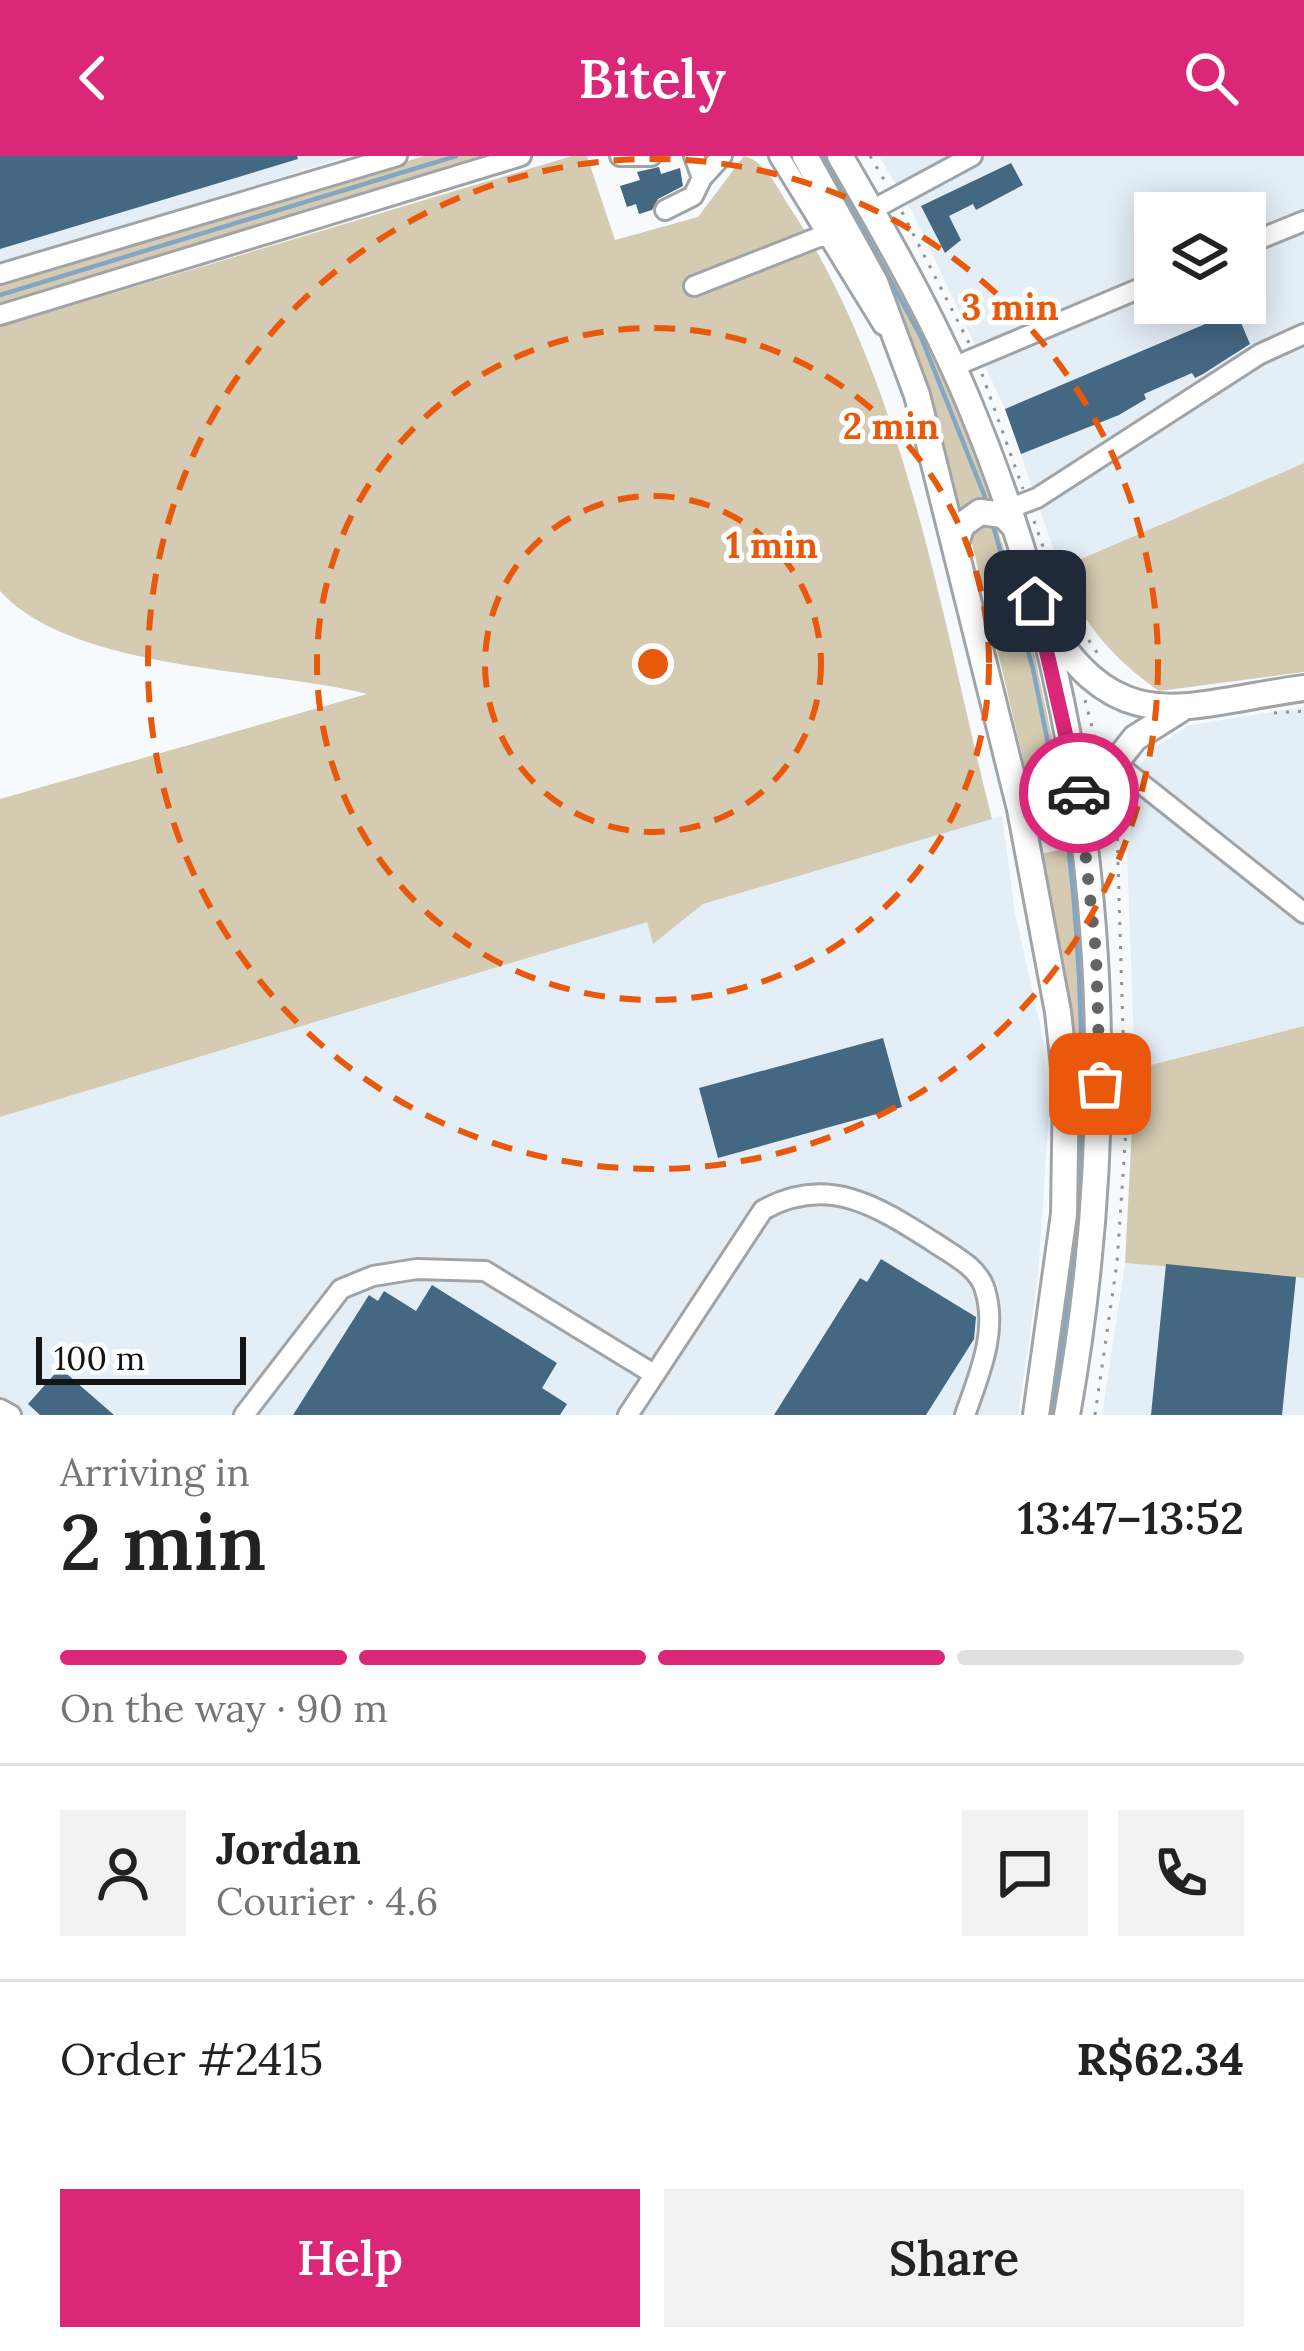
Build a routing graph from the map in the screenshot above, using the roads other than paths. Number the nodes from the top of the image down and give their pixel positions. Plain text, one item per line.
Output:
1 (397, 156) edge
2 (521, 156) edge
3 (620, 156) edge
4 (651, 156) edge
5 (694, 156) edge
6 (722, 156) edge
7 (778, 156) edge
8 (806, 156) edge
9 (841, 156) edge
10 (924, 156) edge
11 (972, 156) edge
12 (933, 176) junction
13 (702, 178) junction
14 (665, 210) dead end
15 (872, 210) junction
16 (1304, 221) edge
17 (829, 233) junction
18 (1266, 236) edge
19 (0, 274) edge
20 (694, 286) dead end
21 (1134, 291) edge
22 (0, 315) edge
23 (1304, 334) edge
24 (953, 367) junction
25 (910, 372) junction
26 (1011, 517) junction
27 (957, 540) junction
28 (1035, 601) junction
29 (1304, 688) edge
30 (1191, 705) junction
31 (1116, 777) junction
32 (1083, 808) junction
33 (1020, 809) junction
34 (1090, 890) junction
35 (1304, 913) edge
36 (652, 1373) junction
37 (0, 1409) edge
38 (10, 1415) edge
39 (244, 1415) edge
40 (628, 1415) edge
41 (965, 1415) edge
42 (1036, 1415) edge
43 (1067, 1415) edge

1 - 19 street
2 - 22 street
3 - 4 street
5 - 13 street
6 - 13 street
7 - 17 street
8 - 25 main road
9 - 15 main road
10 - 12 street
11 - 12 street
12 - 15 street
13 - 14 street
15 - 24 main road
16 - 18 street
17 - 20 street
17 - 25 street
21 - 24 street
23 - 26 street
24 - 26 main road
25 - 27 main road
26 - 27 main road
26 - 28 main road
27 - 33 main road
28 - 30 main road
28 - 32 main road
29 - 30 main road
30 - 31 main road
31 - 32 main road
31 - 34 main road
31 - 35 street
32 - 33 main road
32 - 34 main road
33 - 42 main road
34 - 43 main road
36 - 39 street
36 - 40 street
36 - 41 street
37 - 38 street

